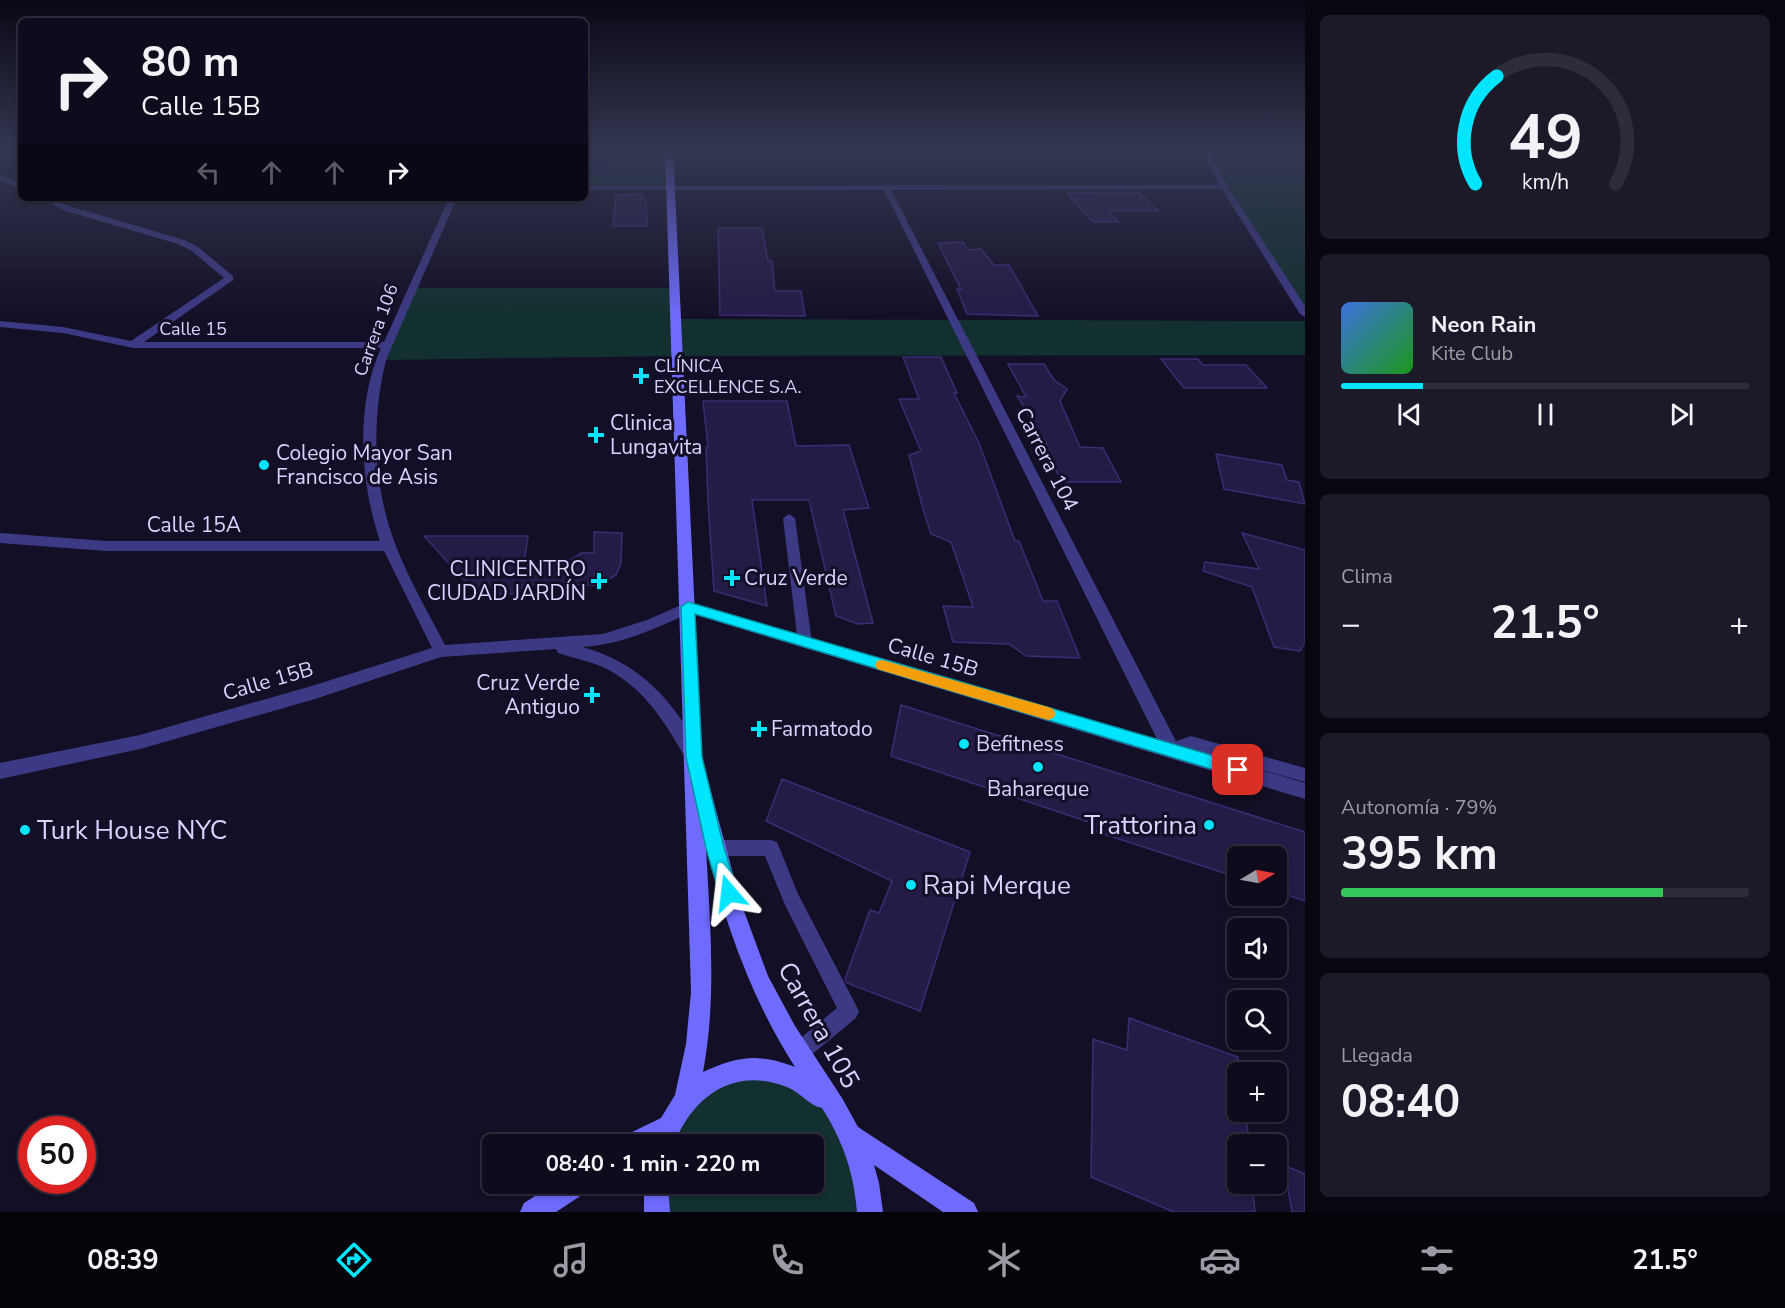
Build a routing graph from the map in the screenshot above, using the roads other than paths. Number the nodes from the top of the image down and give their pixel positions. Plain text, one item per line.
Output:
1 (61, 206) edge
2 (450, 206) edge
3 (671, 206) edge
4 (896, 206) edge
5 (1236, 206) edge
6 (1305, 314) edge
7 (0, 324) edge
8 (133, 345) junction
9 (387, 345) junction
10 (789, 518) dead end
11 (0, 538) edge
12 (388, 546) junction
13 (688, 607) junction
14 (805, 643) junction
15 (549, 646) junction
16 (441, 651) junction
17 (1171, 750) junction
18 (694, 757) junction
19 (0, 771) edge
20 (1305, 776) edge
21 (1305, 791) edge
22 (715, 848) junction
23 (798, 1053) junction
24 (686, 1098) junction
25 (836, 1110) junction
26 (666, 1134) edge
27 (852, 1136) junction
28 (561, 1194) edge
29 (656, 1194) edge
30 (533, 1212) edge
31 (657, 1212) edge
32 (870, 1212) edge
33 (965, 1212) edge

1 - 8 street
2 - 9 street, Carrera 106
3 - 13 main road, Carrera 105
4 - 17 street, Carrera 104
5 - 6 street
7 - 8 street, Calle 15
8 - 9 street, Calle 15
9 - 12 street, Carrera 106
10 - 14 lane
11 - 12 street, Calle 15A
12 - 16 street, Carrera 106
13 - 14 street, Calle 15B
13 - 15 street, Calle 15B
13 - 18 main road, Carrera 105
14 - 17 street, Calle 15B
15 - 16 street, Calle 15B
15 - 18 street, Calle 15B
16 - 19 street, Calle 15B
17 - 20 lane
17 - 21 street, Calle 15B
18 - 22 main road, Carrera 105
18 - 24 main road, Carrera 105
22 - 23 main road, Carrera 105
22 - 23 lane
23 - 25 main road, Carrera 105
24 - 25 main road, Carrera 105
24 - 26 main road
25 - 27 main road
27 - 32 main road
27 - 33 main road
28 - 30 main road
29 - 31 main road

